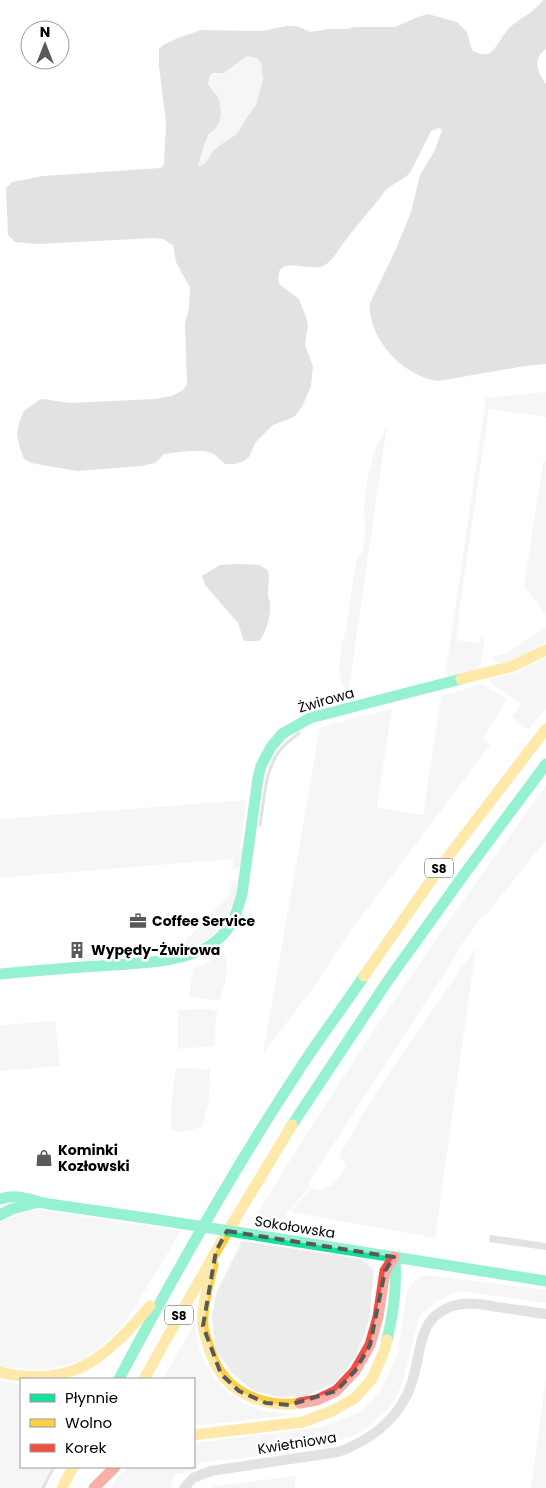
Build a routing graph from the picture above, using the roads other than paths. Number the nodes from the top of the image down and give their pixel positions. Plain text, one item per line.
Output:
1 (541, 653) edge
2 (546, 729) edge
3 (546, 764) edge
4 (0, 974) edge
5 (0, 1199) edge
6 (38, 1202) junction
7 (0, 1215) edge
8 (216, 1251) junction
9 (394, 1257) junction
10 (546, 1281) edge
11 (168, 1285) junction
12 (546, 1314) edge
13 (0, 1372) edge
14 (120, 1378) edge
15 (145, 1378) edge
16 (195, 1435) edge
17 (72, 1468) edge
18 (97, 1468) edge
19 (113, 1468) edge
20 (62, 1488) edge
21 (86, 1488) edge
22 (94, 1488) edge
23 (184, 1488) edge

1 - 4 main road, Żwirowa
2 - 11 main road, S8
3 - 8 main road, S8
5 - 6 main road, Sokołowska
6 - 7 main road, Sokołowska
6 - 9 main road, Sokołowska, bridge
8 - 9 main road
8 - 15 main road, S8
9 - 10 main road, Sokołowska
9 - 16 main road
11 - 13 main road
11 - 14 main road, S8
12 - 23 street, Kwietniowa
17 - 20 main road
18 - 21 main road
19 - 22 main road

